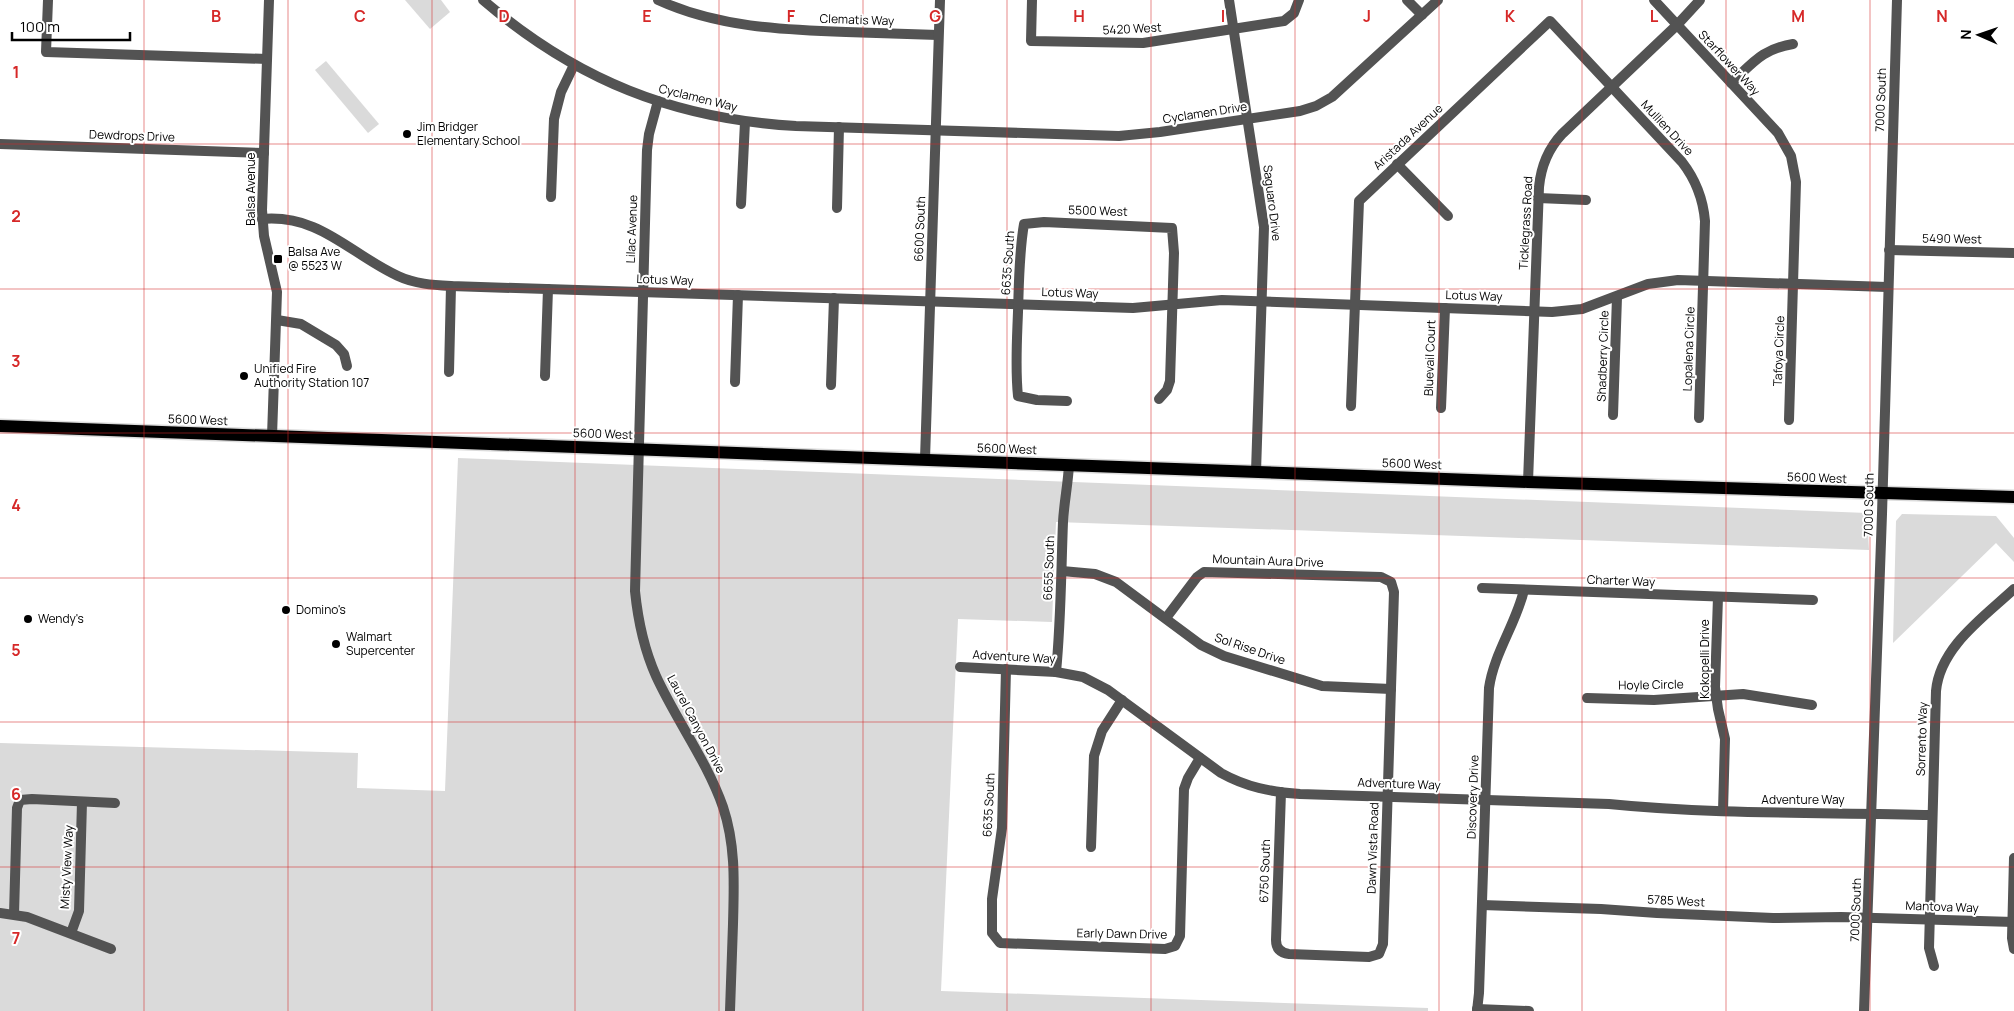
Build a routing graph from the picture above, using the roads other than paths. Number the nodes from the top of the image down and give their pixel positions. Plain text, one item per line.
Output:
1 (48, 0) edge
2 (269, 0) edge
3 (484, 0) edge
4 (658, 0) edge
5 (940, 0) edge
6 (1032, 0) edge
7 (1229, 0) edge
8 (1299, 0) edge
9 (1407, 0) edge
10 (1438, 0) edge
11 (1654, 0) edge
12 (1700, 0) edge
13 (1897, 0) edge
14 (1422, 15) junction
15 (1550, 21) joint
16 (1677, 26) junction
17 (1233, 29) junction
18 (938, 35) junction
19 (1793, 44) dead end
20 (267, 59) junction
21 (574, 65) junction
22 (1731, 83) junction
23 (1611, 87) junction
24 (658, 101) junction
25 (1247, 119) junction
26 (745, 122) junction
27 (840, 127) junction
28 (935, 130) junction
29 (0, 144) edge
30 (264, 153) junction
31 (1397, 164) junction
32 (551, 197) dead end
33 (1538, 198) junction
34 (1586, 200) dead end
35 (741, 204) dead end
36 (838, 208) dead end
37 (1448, 216) dead end
38 (262, 219) junction
39 (1024, 224) joint
40 (1889, 250) junction
41 (2014, 253) edge
42 (1704, 280) junction
43 (1793, 283) junction
44 (451, 286) junction
45 (1888, 287) junction
46 (548, 289) junction
47 (643, 292) junction
48 (738, 295) junction
49 (1617, 297) junction
50 (834, 298) junction
51 (930, 301) junction
52 (1263, 301) junction
53 (1173, 303) junction
54 (1018, 304) junction
55 (1354, 305) junction
56 (1445, 308) junction
57 (1534, 311) junction
58 (276, 320) junction
59 (347, 366) dead end
60 (449, 372) dead end
61 (545, 376) dead end
62 (735, 382) dead end
63 (831, 385) dead end
64 (1159, 399) dead end
65 (1067, 401) dead end
66 (1351, 406) dead end
67 (1441, 408) dead end
68 (1613, 415) dead end
69 (1699, 418) dead end
70 (1789, 420) dead end
71 (0, 426) edge
72 (272, 436) junction
73 (638, 449) junction
74 (925, 459) junction
75 (1069, 465) junction
76 (1256, 472) junction
77 (1528, 482) junction
78 (1882, 494) junction
79 (2014, 497) edge
80 (1062, 571) junction
81 (1391, 582) joint
82 (1482, 588) dead end
83 (2014, 589) edge
84 (1524, 590) junction
85 (1718, 597) junction
86 (1813, 600) dead end
87 (1166, 618) junction
88 (960, 667) dead end
89 (1006, 669) junction
90 (1056, 672) junction
91 (1391, 689) junction
92 (1716, 696) junction
93 (1587, 698) dead end
94 (1122, 700) junction
95 (1812, 705) dead end
96 (1200, 758) junction
97 (1281, 792) junction
98 (1387, 796) junction
99 (1485, 800) junction
100 (82, 802) junction
101 (115, 803) dead end
102 (1723, 811) junction
103 (1872, 813) junction
104 (1932, 814) junction
105 (1091, 847) dead end
106 (2014, 858) edge
107 (1482, 905) junction
108 (0, 913) edge
109 (14, 914) junction
110 (1868, 917) junction
111 (1930, 919) junction
112 (2013, 922) edge
113 (71, 933) junction
114 (996, 940) joint
115 (2014, 948) edge
116 (111, 949) dead end
117 (1279, 950) joint
118 (1934, 966) dead end
119 (1477, 1010) edge
120 (730, 1011) edge
121 (1529, 1011) edge
122 (1864, 1011) edge

1 - 20 street
2 - 20 street, Balsa Avenue
3 - 21 street, Cyclamen Way
4 - 18 street, Clematis Way
5 - 18 street, 6600 South
6 - 17 street, 5420 West
7 - 17 street, Saguaro Drive
8 - 17 street, 5420 West
9 - 14 street
10 - 14 street, Cyclamen Drive
11 - 16 street, Starflower Way
12 - 16 street, Ticklegrass Road
13 - 40 street, 7000 South
14 - 25 street, Cyclamen Drive
15 - 23 street, Mullien Drive
15 - 31 street, Aristada Avenue
16 - 22 street, Starflower Way
16 - 23 street, Ticklegrass Road
17 - 25 street, Saguaro Drive
18 - 28 street, 6600 South
19 - 22 street
20 - 30 street, Balsa Avenue
21 - 24 street, Cyclamen Way
21 - 32 street
22 - 43 street, Starflower Way
23 - 33 street, Ticklegrass Road
23 - 42 street, Mullien Drive
24 - 26 street, Cyclamen Way
24 - 47 street, Lilac Avenue
25 - 28 street, Cyclamen Drive
25 - 52 street, Saguaro Drive
26 - 27 street, Cyclamen Way
26 - 35 street
27 - 28 street, Cyclamen Way
27 - 36 street
28 - 51 street, 6600 South
29 - 30 street, Dewdrops Drive
30 - 38 street, Balsa Avenue
31 - 37 street
31 - 55 street, Aristada Avenue
33 - 34 street
33 - 57 street, Ticklegrass Road
38 - 44 street, Lotus Way
38 - 58 street, Balsa Avenue
39 - 53 street, 5500 West
39 - 54 street, 6635 South
40 - 41 street, 5490 West
40 - 45 street, 7000 South
42 - 43 street, Lotus Way
42 - 49 street, Lotus Way
42 - 69 street, Lopalena Circle
43 - 45 street, Lotus Way
43 - 70 street, Tafoya Circle
44 - 46 street, Lotus Way
44 - 60 street
45 - 78 street, 7000 South
46 - 47 street, Lotus Way
46 - 61 street
47 - 48 street, Lotus Way
47 - 73 street, Lilac Avenue
48 - 50 street, Lotus Way
48 - 62 street
49 - 57 street, Lotus Way
49 - 68 street, Shadberry Circle
50 - 51 street, Lotus Way
50 - 63 street
51 - 54 street, Lotus Way
51 - 74 street, 6600 South
52 - 53 street, Lotus Way
52 - 55 street, Lotus Way
52 - 76 street, Saguaro Drive
53 - 54 street, Lotus Way
53 - 64 street
54 - 65 street, 6635 South
55 - 56 street, Lotus Way
55 - 66 street, Aristada Avenue
56 - 57 street, Lotus Way
56 - 67 street, Bluevail Court
57 - 77 street, Ticklegrass Road
58 - 59 street
58 - 72 street, Balsa Avenue
71 - 72 main road, 5600 West
72 - 73 main road, 5600 West
73 - 74 main road, 5600 West
73 - 120 street, Laurel Canyon Drive
74 - 75 main road, 5600 West
75 - 76 main road, 5600 West
75 - 80 street, 6655 South
76 - 77 main road, 5600 West
77 - 78 main road, 5600 West
78 - 79 main road, 5600 West
78 - 103 street, 7000 South
80 - 87 street, Sol Rise Drive
80 - 90 street, 6655 South
81 - 87 street, Mountain Aura Drive
81 - 91 street, Dawn Vista Road
82 - 84 street, Charter Way
83 - 104 street, Sorrento Way
84 - 85 street, Charter Way
84 - 99 street, Discovery Drive
85 - 86 street, Charter Way
85 - 92 street, Kokopelli Drive
87 - 91 street, Sol Rise Drive
88 - 89 street, Adventure Way
89 - 90 street, Adventure Way
89 - 114 street, 6635 South
90 - 94 street, Adventure Way
91 - 98 street, Dawn Vista Road
92 - 93 street, Hoyle Circle
92 - 95 street, Hoyle Circle
92 - 102 street, Kokopelli Drive
94 - 96 street, Adventure Way
94 - 105 street
96 - 97 street, Adventure Way
96 - 114 street, Early Dawn Drive
97 - 98 street, Adventure Way
97 - 117 street, 6750 South
98 - 99 street, Adventure Way
98 - 117 street, Dawn Vista Road
99 - 102 street, Adventure Way
99 - 107 street, Discovery Drive
100 - 101 street
100 - 109 street
100 - 113 street, Misty View Way
102 - 103 street, Adventure Way
103 - 104 street, Adventure Way
103 - 110 street, 7000 South
104 - 111 street, Sorrento Way
106 - 112 street
107 - 110 street, 5785 West
107 - 119 street, Discovery Drive
108 - 109 street
109 - 113 street
110 - 111 street, Mantova Way
110 - 122 street, 7000 South
111 - 112 street, Mantova Way
111 - 118 street, Sorrento Way
112 - 115 street
113 - 116 street
119 - 121 street

